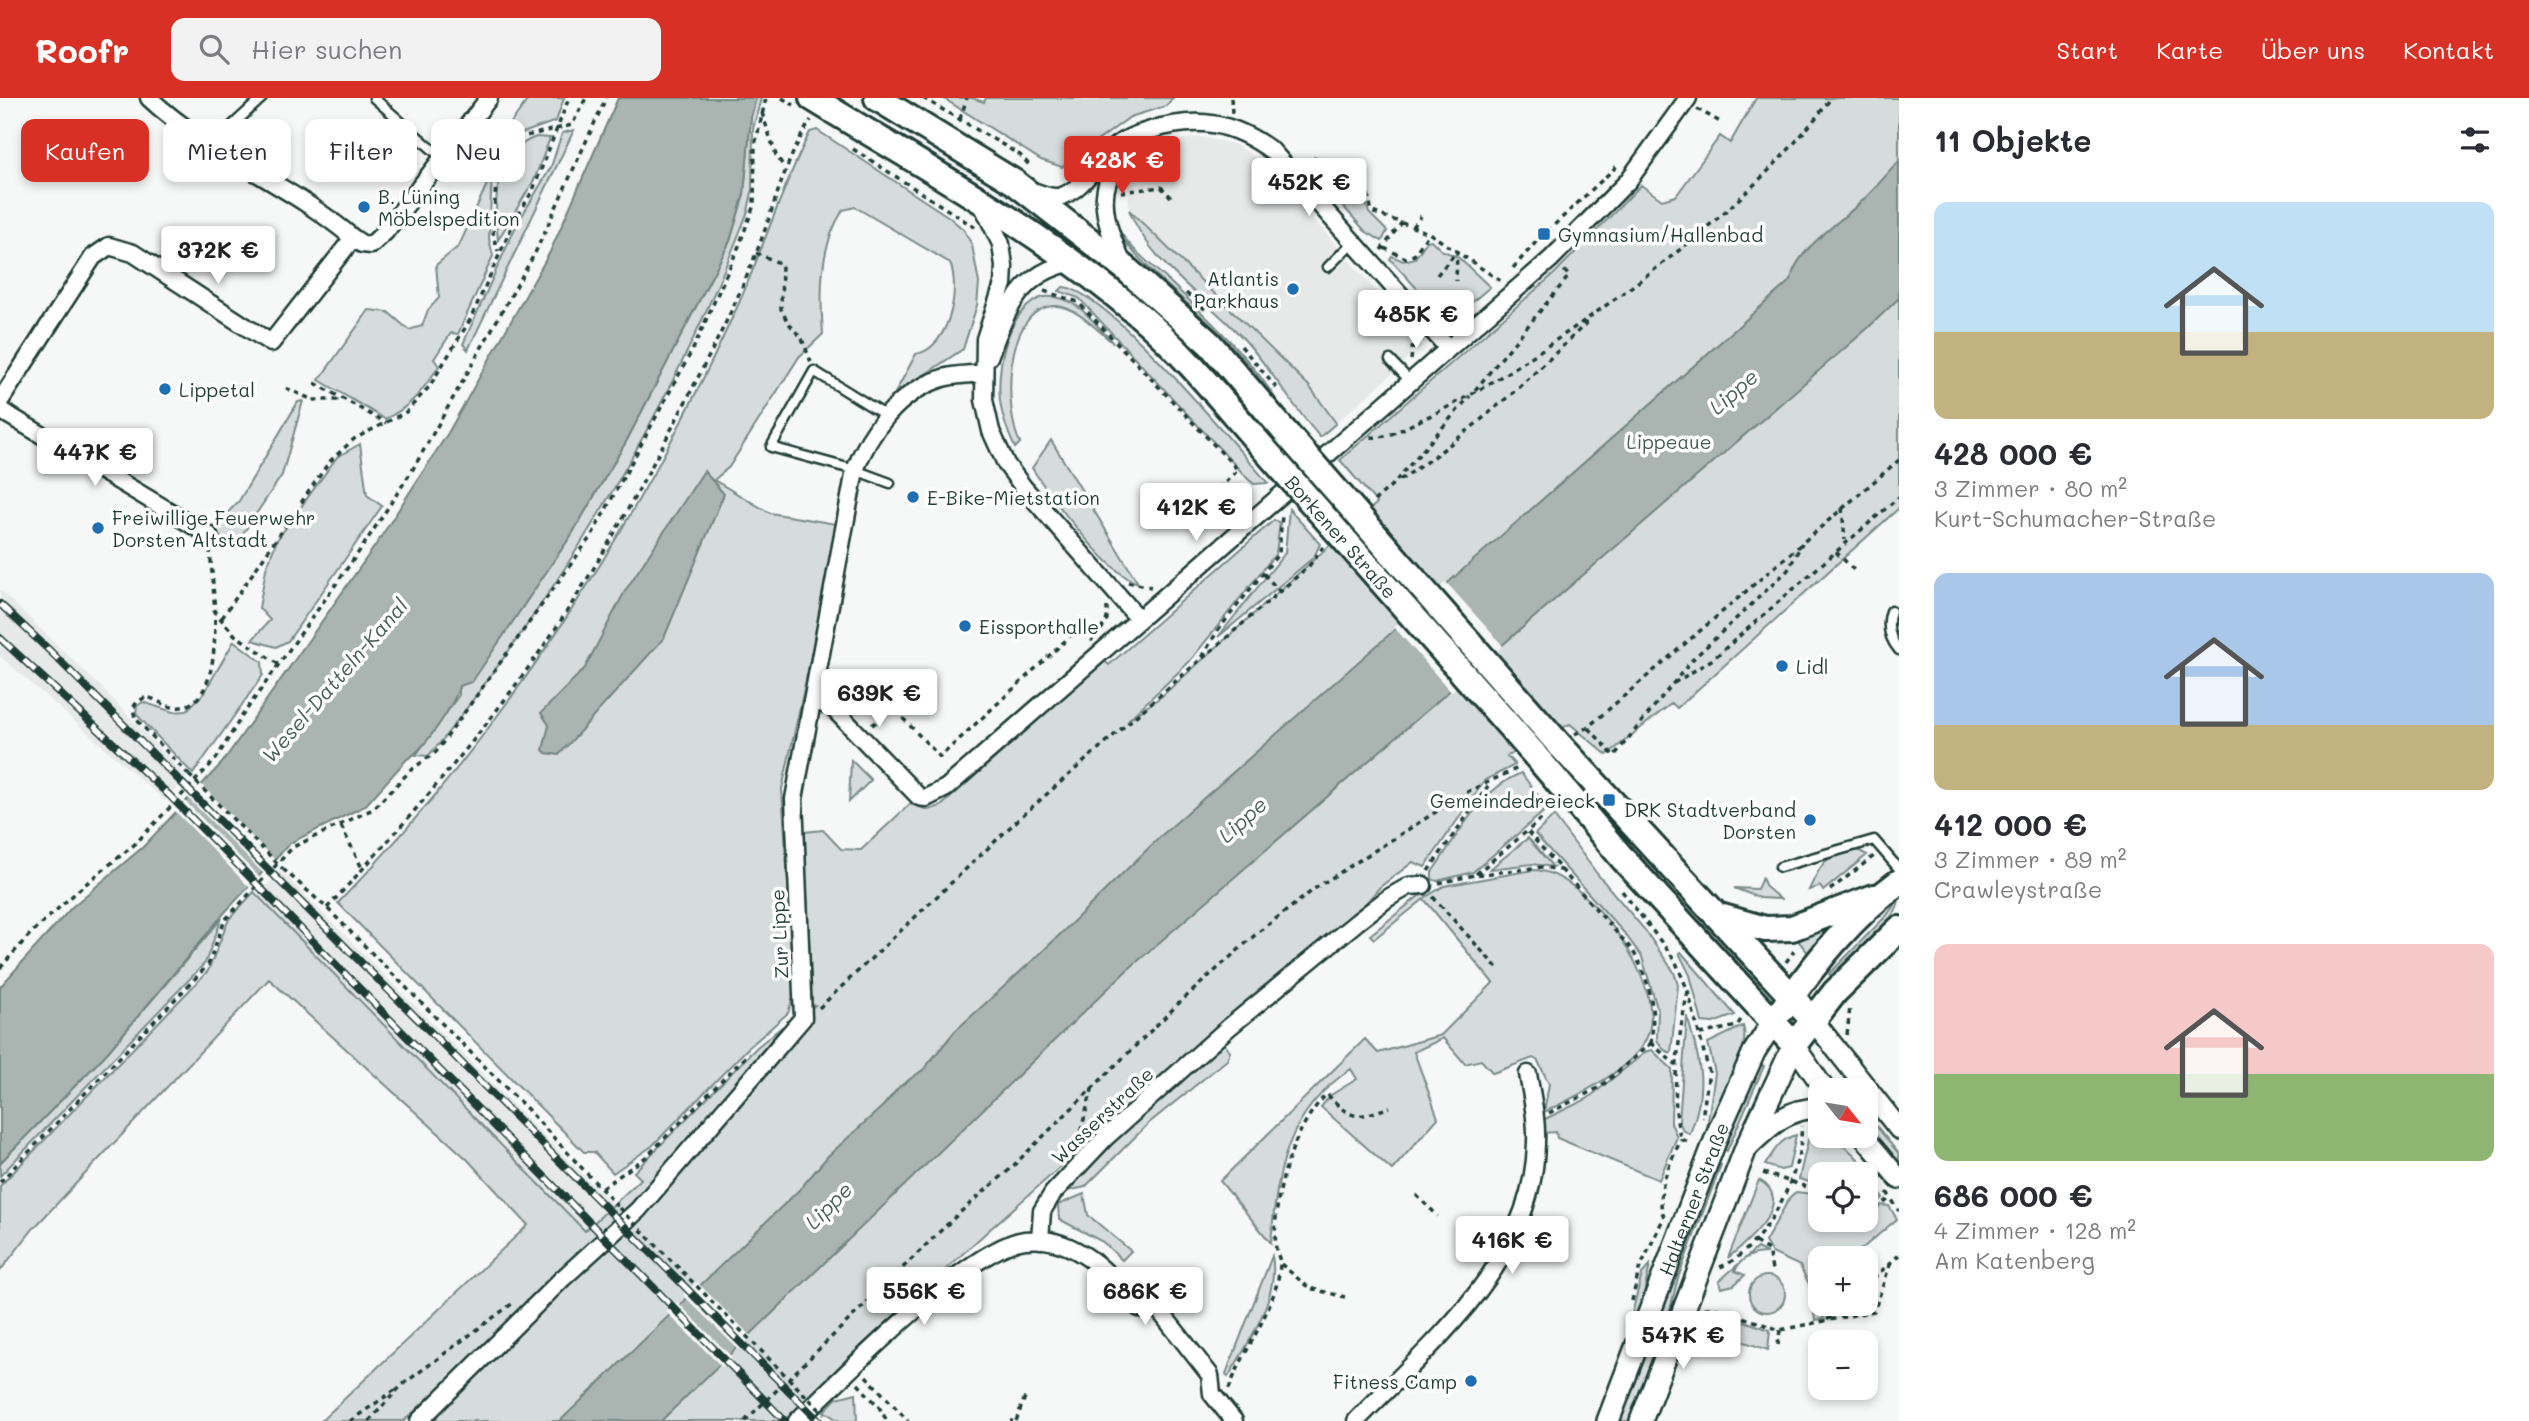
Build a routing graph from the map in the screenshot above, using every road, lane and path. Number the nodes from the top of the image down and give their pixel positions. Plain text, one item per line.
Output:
1 (149, 98) edge
2 (262, 98) edge
3 (374, 98) edge
4 (489, 98) edge
5 (569, 98) edge
6 (586, 98) edge
7 (606, 98) edge
8 (766, 98) edge
9 (877, 98) edge
10 (967, 98) edge
11 (1831, 98) edge
12 (1692, 103) edge
13 (813, 106) edge
14 (761, 111) junction
15 (1232, 113) dead end
16 (176, 119) edge
17 (239, 119) edge
18 (473, 119) edge
19 (960, 119) dead end
20 (1244, 119) dead end
21 (1722, 124) dead end
22 (559, 129) junction
23 (1147, 132) junction
24 (525, 136) edge
25 (431, 148) edge
26 (1620, 162) dead end
27 (1301, 163) dead end
28 (785, 167) junction
29 (431, 174) edge
30 (274, 182) edge
31 (496, 182) edge
32 (1014, 182) junction
33 (1121, 182) dead end
34 (1171, 197) dead end
35 (980, 200) junction
36 (1421, 216) dead end
37 (1403, 221) junction
38 (971, 225) dead end
39 (1413, 227) junction
40 (1429, 233) junction
41 (977, 234) dead end
42 (353, 239) junction
43 (1354, 241) junction
44 (1371, 241) dead end
45 (1384, 248) junction
46 (1457, 251) junction
47 (499, 253) junction
48 (757, 253) junction
49 (1074, 262) junction
50 (1559, 265) dead end
51 (1328, 267) dead end
52 (1125, 268) junction
53 (1437, 275) dead end
54 (1456, 281) dead end
55 (1502, 282) junction
56 (1050, 286) dead end
57 (1492, 290) dead end
58 (1042, 291) junction
59 (1036, 295) dead end
60 (1389, 300) dead end
61 (1472, 308) dead end
62 (1433, 311) dead end
63 (1374, 312) dead end
64 (1595, 314) junction
65 (1415, 329) dead end
66 (1447, 347) junction
67 (1390, 360) dead end
68 (814, 371) junction
69 (984, 373) junction
70 (1404, 375) junction
71 (314, 383) dead end
72 (286, 388) dead end
73 (1472, 394) junction
74 (345, 400) junction
75 (0, 401) edge
76 (0, 410) edge
77 (885, 415) junction
78 (386, 423) junction
79 (1364, 436) dead end
80 (1899, 460) edge
81 (855, 470) junction
82 (890, 483) dead end
83 (1394, 483) junction
84 (1899, 497) edge
85 (1370, 504) dead end
86 (1282, 508) dead end
87 (1842, 508) junction
88 (1228, 524) dead end
89 (209, 535) joint
90 (1803, 541) junction
91 (1327, 542) dead end
92 (1845, 542) junction
93 (1836, 552) junction
94 (1854, 570) dead end
95 (1264, 574) junction
96 (1121, 579) dead end
97 (1155, 587) dead end
98 (1280, 592) junction
99 (1102, 600) dead end
100 (213, 610) junction
101 (1891, 611) dead end
102 (222, 618) junction
103 (1138, 618) junction
104 (1899, 650) edge
105 (1201, 659) junction
106 (278, 664) junction
107 (1669, 685) junction
108 (811, 701) junction
109 (1588, 727) junction
110 (860, 734) junction
111 (1549, 751) junction
112 (1489, 784) junction
113 (1544, 817) dead end
114 (341, 826) junction
115 (1528, 832) junction
116 (1883, 850) junction
117 (1780, 867) dead end
118 (363, 869) junction
119 (1899, 869) edge
120 (1561, 870) junction
121 (1475, 875) junction
122 (1423, 885) junction
123 (1892, 888) edge
124 (1826, 893) dead end
125 (327, 908) junction
126 (1716, 915) junction
127 (1899, 929) edge
128 (0, 968) edge
129 (1499, 970) dead end
130 (1791, 997) junction
131 (1850, 1007) dead end
132 (803, 1018) junction
133 (1813, 1020) junction
134 (1773, 1022) junction
135 (1847, 1036) dead end
136 (1651, 1043) junction
137 (758, 1044) dead end
138 (1794, 1045) junction
139 (1677, 1066) junction
140 (1528, 1074) dead end
141 (1817, 1078) edge
142 (1093, 1086) junction
143 (1390, 1107) dead end
144 (1808, 1108) edge
145 (1702, 1120) dead end
146 (1536, 1121) junction
147 (1899, 1129) edge
148 (1681, 1139) junction
149 (1802, 1139) dead end
150 (1696, 1142) dead end
151 (1690, 1143) dead end
152 (1746, 1148) junction
153 (1873, 1148) edge
154 (1693, 1153) dead end
155 (1763, 1173) dead end
156 (1067, 1177) junction
157 (1899, 1179) edge
158 (0, 1182) edge
159 (1789, 1182) junction
160 (602, 1188) junction
161 (1808, 1188) edge
162 (1416, 1195) dead end
163 (1669, 1206) dead end
164 (1878, 1207) edge
165 (1899, 1211) edge
166 (1438, 1216) dead end
167 (1664, 1217) junction
168 (1040, 1240) junction
169 (1755, 1242) junction
170 (1675, 1246) junction
171 (1899, 1255) edge
172 (1891, 1262) junction
173 (1281, 1264) junction
174 (1772, 1270) dead end
175 (1698, 1274) junction
176 (1878, 1274) edge
177 (1345, 1297) dead end
178 (514, 1302) dead end
179 (1632, 1303) dead end
180 (1685, 1307) junction
181 (1832, 1316) edge
182 (1826, 1321) junction
183 (1780, 1330) junction
184 (1778, 1345) dead end
185 (851, 1369) junction
186 (402, 1385) junction
187 (1025, 1397) dead end
188 (1217, 1400) junction
189 (350, 1421) edge
190 (369, 1421) edge
191 (419, 1421) edge
192 (745, 1421) edge
193 (797, 1421) edge
194 (832, 1421) edge
195 (887, 1421) edge
196 (908, 1421) edge
197 (1013, 1421) edge
198 (1234, 1421) edge
199 (1356, 1421) edge
200 (1608, 1421) edge
201 (1641, 1421) edge

1 - 16 street
2 - 17 lane
3 - 25 lane
4 - 18 street
5 - 22 path
6 - 22 path
7 - 106 path
8 - 14 path
9 - 32 main road, Borkener Straße
10 - 19 path
11 - 64 path
12 - 21 path
12 - 66 street
13 - 28 path
13 - 35 main road, Borkener Straße
14 - 28 path
14 - 114 path
15 - 20 path
22 - 24 path
22 - 47 path
23 - 32 street
23 - 43 street
23 - 52 street
26 - 55 path
27 - 37 path
28 - 48 path
29 - 42 street
30 - 42 street
31 - 47 path
32 - 52 main road, Borkener Straße
33 - 34 path
35 - 49 main road, Borkener Straße
35 - 69 street
36 - 39 path
37 - 39 path
37 - 45 path
38 - 41 path
39 - 40 path
40 - 45 path
40 - 46 path
42 - 75 street
43 - 51 lane
43 - 66 street
44 - 45 path
46 - 53 path
46 - 54 path
46 - 55 path
47 - 78 path
48 - 68 path
48 - 118 path
49 - 69 street
49 - 111 main road, Borkener Straße, bridge
50 - 73 path
52 - 111 main road, Borkener Straße, bridge
55 - 57 path
56 - 58 path
58 - 59 path
58 - 88 path
60 - 63 path
61 - 62 path
64 - 73 path
64 - 83 path
65 - 70 path
66 - 70 street
67 - 70 lane
68 - 77 lane
68 - 81 lane
69 - 77 street, Zur Lippe
69 - 103 street
70 - 103 street
71 - 74 path
72 - 74 path
73 - 79 path
73 - 83 path
74 - 78 path
76 - 89 street
77 - 81 street, Zur Lippe
78 - 102 path
80 - 87 path
81 - 82 lane
81 - 108 street, Zur Lippe
83 - 85 path
84 - 92 path
86 - 95 path
87 - 90 path
87 - 92 path
89 - 100 path
90 - 107 path
90 - 109 path
91 - 98 path
92 - 93 path
93 - 94 path
93 - 107 path
95 - 98 path
95 - 105 path
96 - 97 path
98 - 105 path
99 - 110 path
100 - 102 path
100 - 125 path, bridge
101 - 104 lane
102 - 106 path
103 - 110 street
105 - 132 path
106 - 128 path
107 - 109 path
108 - 110 street
108 - 132 street, Zur Lippe
109 - 111 path
111 - 112 path
111 - 126 main road, Borkener Straße
111 - 134 main road, Borkener Straße
112 - 122 path
112 - 142 path
113 - 115 path
114 - 118 path
114 - 158 path
115 - 120 path
115 - 121 path
116 - 117 lane
116 - 119 lane
116 - 124 path
118 - 125 path
120 - 121 path
120 - 136 path
121 - 122 path
122 - 129 path
122 - 156 street, Wasserstraße
123 - 126 main road
123 - 130 main road
125 - 160 path
126 - 130 main road, Borkener Straße
127 - 133 main road
130 - 133 main road, Borkener Straße
130 - 134 main road
131 - 135 path
132 - 191 street
133 - 138 main road
133 - 147 street
134 - 138 main road, Borkener Straße
134 - 170 main road, Halterner Straße
136 - 139 path
136 - 146 path
137 - 160 path
138 - 141 street
138 - 152 main road, Halterner Straße
139 - 145 path
139 - 148 path
140 - 146 street
142 - 156 path
142 - 192 path
143 - 173 path
144 - 152 street
146 - 199 street
148 - 151 path
148 - 167 path
149 - 159 path
150 - 154 path
152 - 175 main road, Halterner Straße
153 - 157 street
155 - 159 path
156 - 168 street, Wasserstraße
159 - 161 path
159 - 169 path
160 - 194 path, bridge
162 - 166 path
163 - 167 path
164 - 165 path
167 - 170 path
167 - 179 path
168 - 185 street
168 - 188 street
169 - 174 path
169 - 175 path
170 - 200 main road, Halterner Straße
171 - 172 path
172 - 176 path
172 - 182 path
173 - 177 path
173 - 188 path
175 - 180 main road, Halterner Straße
178 - 186 path
180 - 183 path
180 - 201 main road, Halterner Straße
181 - 182 path
182 - 183 path
183 - 184 path
185 - 193 street
185 - 195 path
185 - 196 path
186 - 189 path
186 - 190 path
187 - 197 path
188 - 198 street

